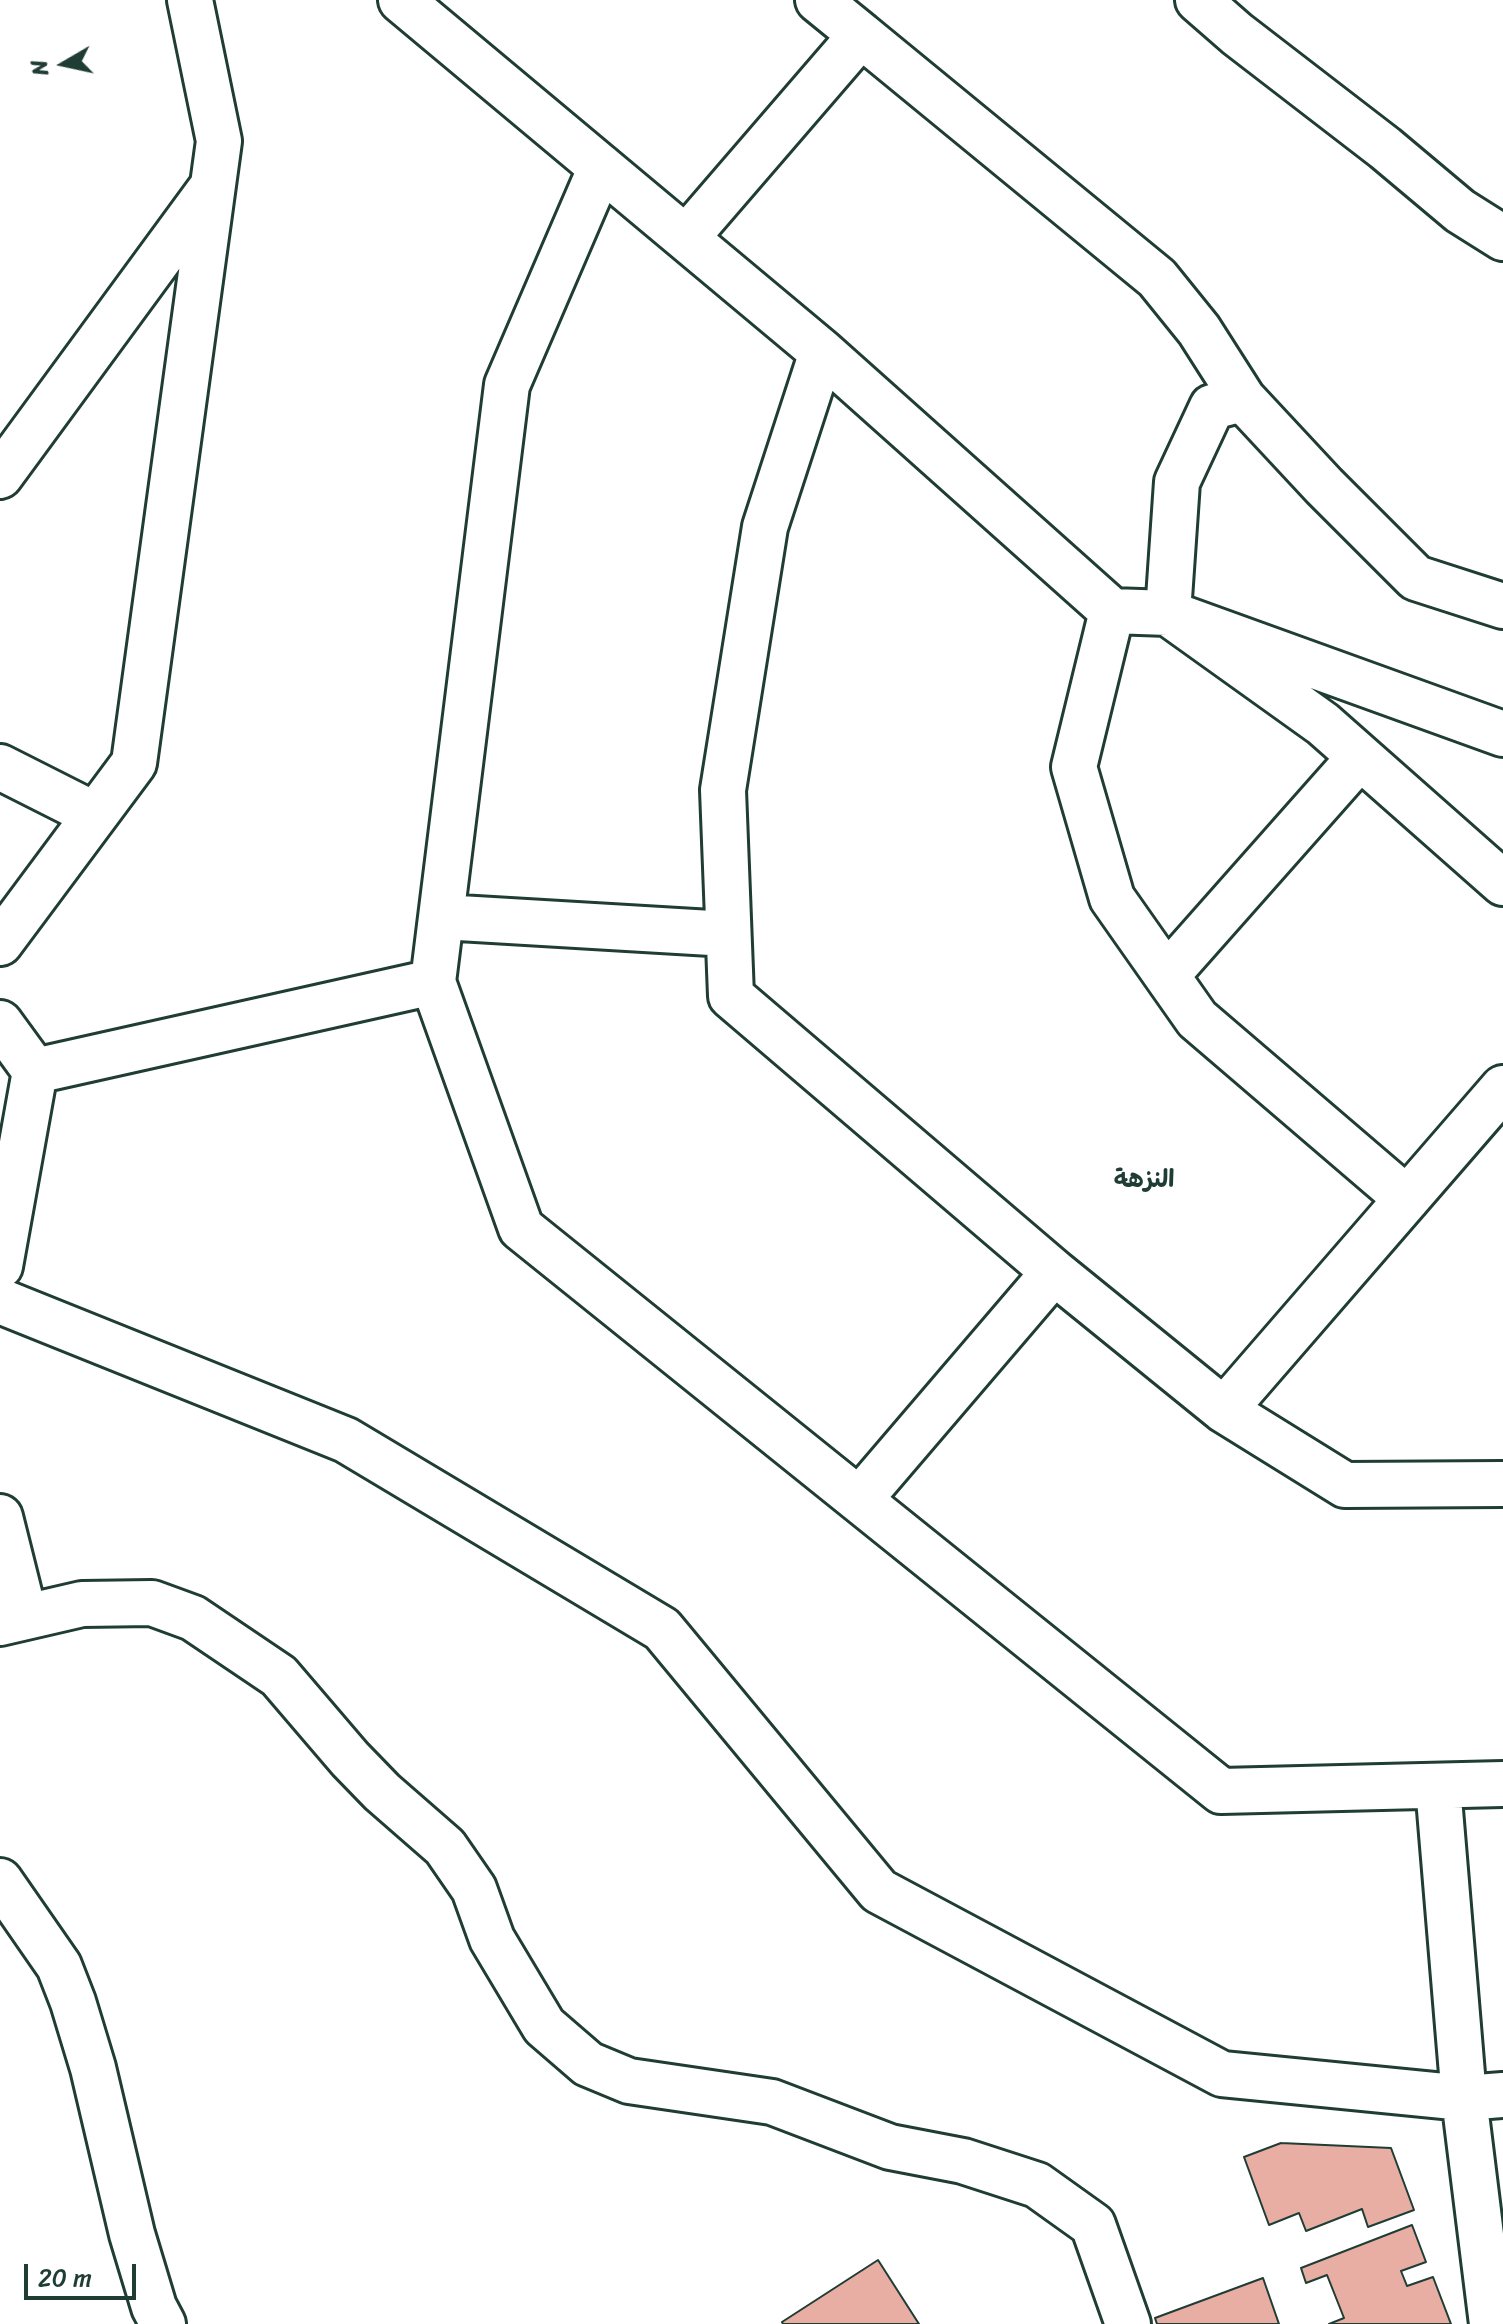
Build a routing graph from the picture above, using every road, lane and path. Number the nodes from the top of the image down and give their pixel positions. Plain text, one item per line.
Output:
1 (190, 0) edge
2 (401, 0) edge
3 (818, 0) edge
4 (1198, 0) edge
5 (861, 35) junction
6 (601, 167) junction
7 (213, 186) junction
8 (686, 238) junction
9 (1503, 238) edge
10 (822, 352) junction
11 (1243, 399) junction
12 (0, 476) edge
13 (1503, 606) edge
14 (1112, 611) junction
15 (1168, 613) junction
16 (1503, 734) edge
17 (1360, 757) junction
18 (0, 767) edge
19 (95, 815) junction
20 (1503, 883) edge
21 (442, 917) junction
22 (728, 934) junction
23 (2, 938) edge
24 (1167, 975) junction
25 (433, 982) junction
26 (0, 1023) edge
27 (35, 1071) junction
28 (1503, 1088) edge
29 (1407, 1199) junction
30 (4, 1223) edge
31 (0, 1266) edge
32 (1054, 1272) junction
33 (0, 1301) edge
34 (1224, 1410) junction
35 (1503, 1484) edge
36 (859, 1500) junction
37 (0, 1517) edge
38 (13, 1620) edge
39 (1503, 1784) edge
40 (1438, 1786) junction
41 (0, 1881) edge
42 (1484, 2096) edge
43 (163, 2324) edge
44 (1128, 2324) edge
45 (1492, 2324) edge

1 - 7 street
2 - 6 street
3 - 5 street
4 - 9 street
5 - 8 street
5 - 11 street
6 - 8 street
6 - 21 street
7 - 12 street
7 - 19 street
8 - 10 street
10 - 14 street
10 - 22 street
11 - 13 street
11 - 15 street
14 - 15 street
14 - 24 street
15 - 16 street
15 - 17 street
17 - 20 street
17 - 24 street
18 - 19 street
19 - 23 street
21 - 22 street
21 - 25 street
22 - 32 street
24 - 29 street
25 - 27 street
25 - 36 street
26 - 27 street
27 - 30 street
28 - 29 street
29 - 34 street
30 - 31 street
32 - 34 street
32 - 36 street
33 - 42 street
34 - 35 street
36 - 40 street
37 - 38 street
38 - 44 street
39 - 40 street
40 - 42 street
41 - 43 street
42 - 45 street

